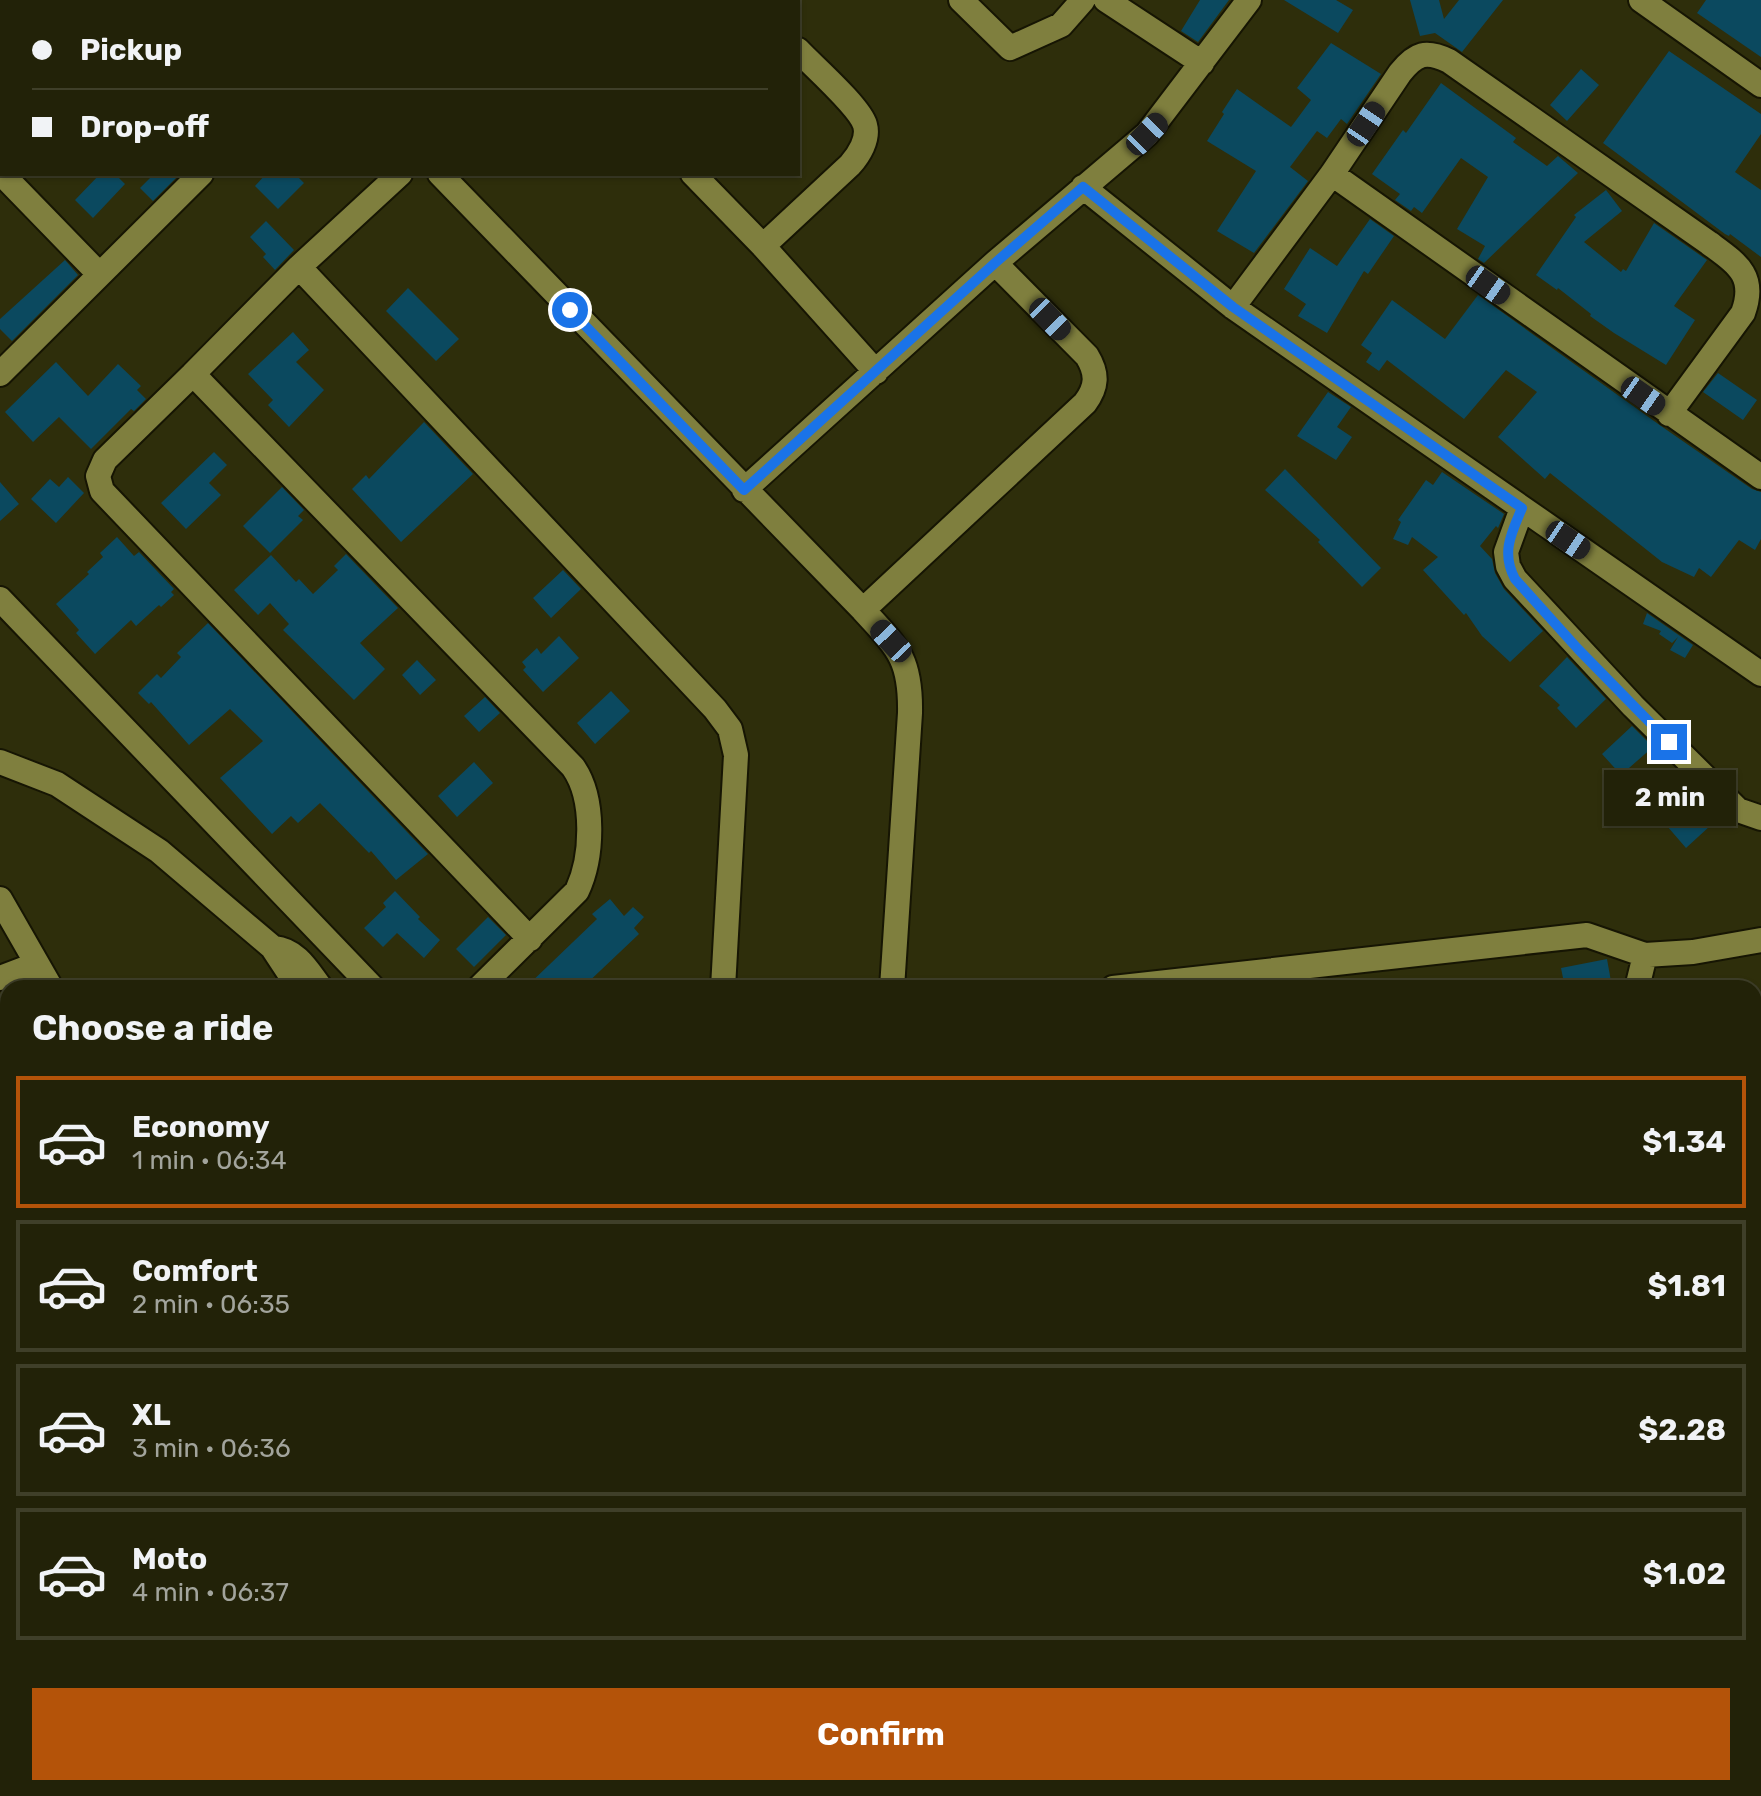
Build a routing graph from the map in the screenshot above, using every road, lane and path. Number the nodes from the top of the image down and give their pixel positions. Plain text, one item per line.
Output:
1 (961, 0) edge
2 (1083, 0) edge
3 (1106, 0) edge
4 (1249, 0) edge
5 (1641, 0) edge
6 (800, 52) edge
7 (1202, 63) junction
8 (1761, 85) edge
9 (1332, 174) junction
10 (4, 176) edge
11 (199, 176) edge
12 (398, 176) edge
13 (442, 176) edge
14 (695, 176) edge
15 (1083, 187) junction
16 (763, 246) junction
17 (995, 263) junction
18 (299, 267) junction
19 (99, 274) junction
20 (1233, 307) junction
21 (876, 372) junction
22 (0, 374) edge
23 (193, 374) junction
24 (1669, 414) junction
25 (1761, 477) edge
26 (744, 490) junction
27 (1522, 508) junction
28 (0, 599) edge
29 (863, 610) junction
30 (1761, 674) edge
31 (0, 762) edge
32 (1761, 818) edge
33 (0, 899) edge
34 (530, 939) junction
35 (1761, 940) edge
36 (272, 947) junction
37 (1645, 955) junction
38 (37, 964) junction
39 (0, 978) edge
40 (1287, 979) edge
41 (46, 980) edge
42 (294, 980) edge
43 (315, 980) edge
44 (365, 980) edge
45 (487, 980) edge
46 (723, 980) edge
47 (893, 980) edge
48 (1639, 980) edge

1 - 2 street
3 - 7 street
4 - 7 street
5 - 8 street
6 - 16 street
7 - 15 street
9 - 20 street
9 - 24 street
9 - 24 street
10 - 19 street
11 - 19 street
12 - 18 street
13 - 26 street
14 - 16 street
15 - 17 street
15 - 20 street
16 - 21 street
17 - 21 street
17 - 29 street
18 - 23 street
18 - 46 street
19 - 22 street
20 - 27 street
21 - 26 street
23 - 34 street
23 - 34 street
24 - 25 street
26 - 29 street
27 - 30 street
27 - 32 street
28 - 44 street
29 - 47 street
31 - 36 street
33 - 38 street
34 - 45 street
35 - 37 street
36 - 42 street
36 - 43 street
37 - 40 street
37 - 48 street
38 - 39 street
38 - 41 street

